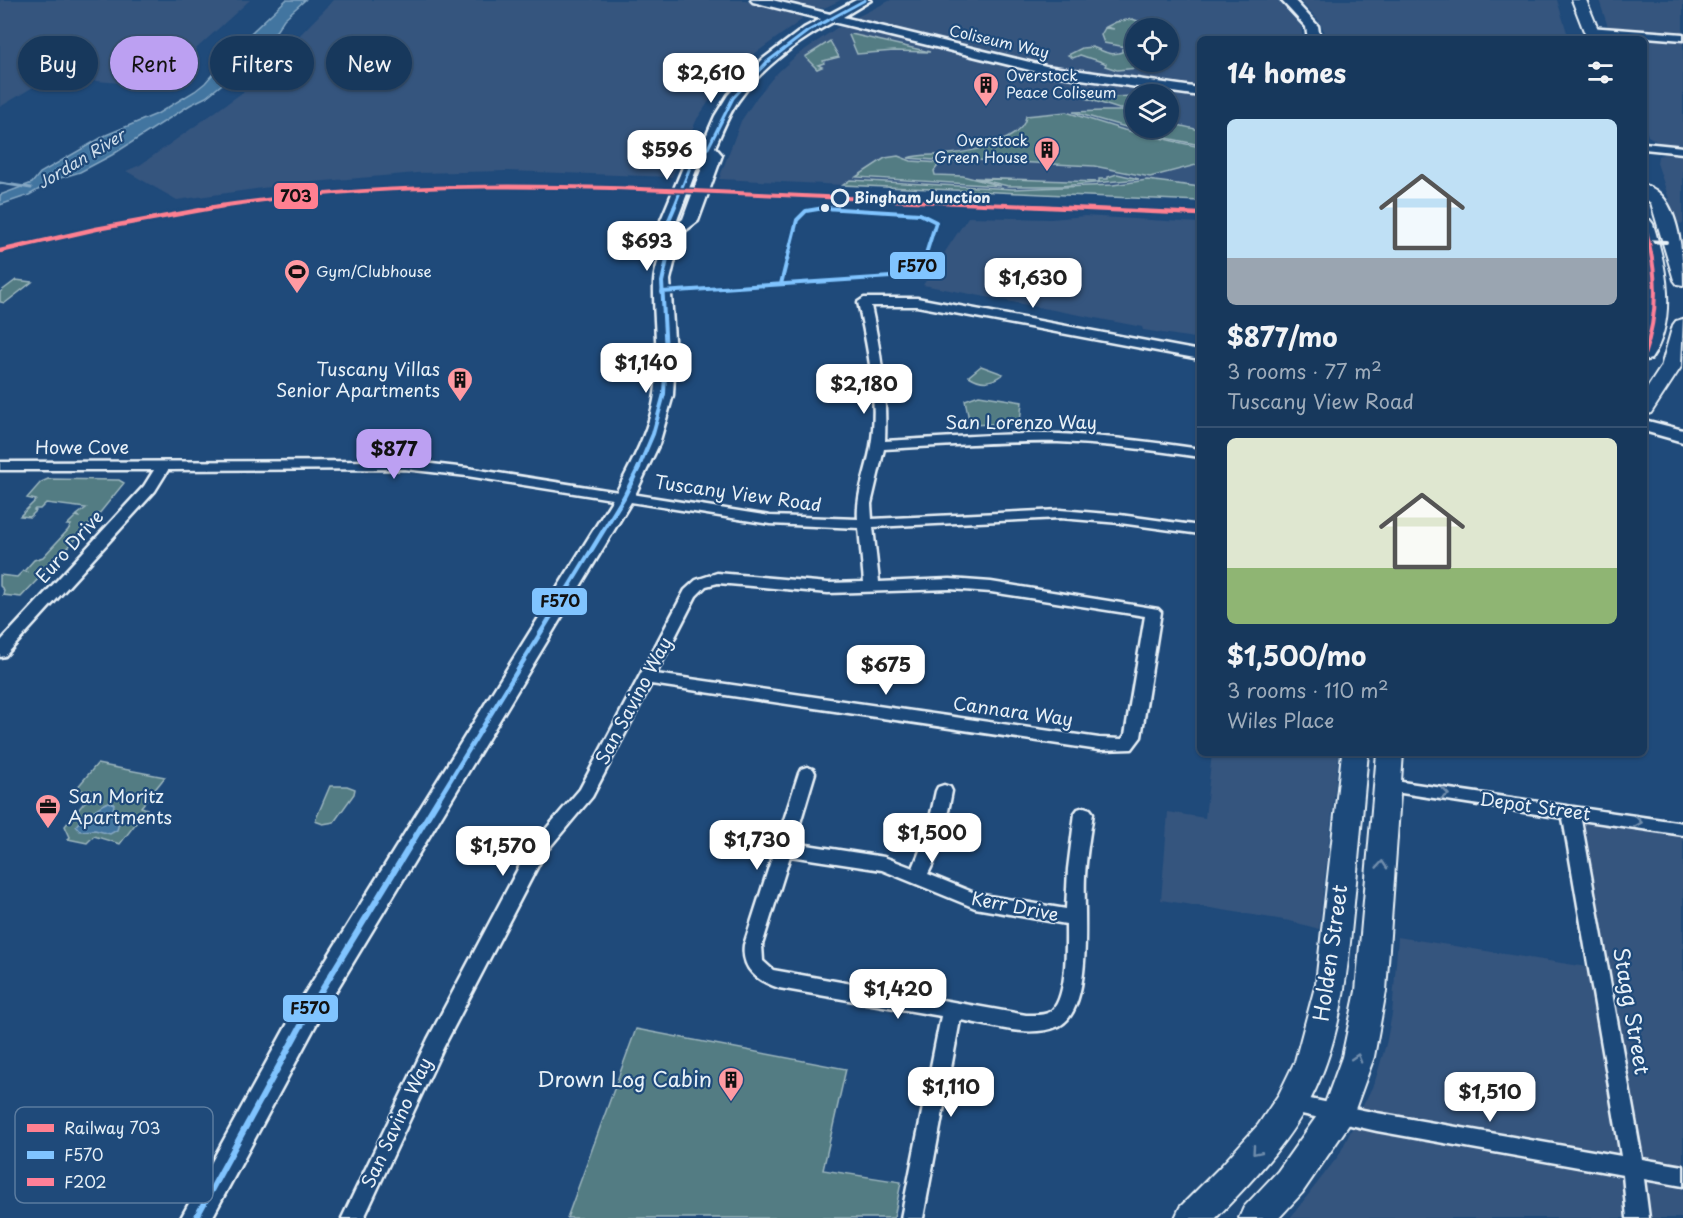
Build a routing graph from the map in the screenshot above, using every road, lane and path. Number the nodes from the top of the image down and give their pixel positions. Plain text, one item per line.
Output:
1 (757, 0) edge
2 (865, 0) edge
3 (1287, 0) edge
4 (1580, 0) edge
5 (829, 18) junction
6 (1314, 36) edge
7 (1591, 36) edge
8 (1647, 37) edge
9 (1683, 37) edge
10 (1197, 92) edge
11 (1647, 146) edge
12 (1683, 150) edge
13 (1647, 192) edge
14 (1647, 234) edge
15 (1683, 280) edge
16 (1683, 325) edge
17 (1647, 347) edge
18 (1197, 354) edge
19 (1647, 404) edge
20 (1647, 426) edge
21 (1683, 436) edge
22 (878, 445) junction
23 (1197, 453) edge
24 (164, 465) junction
25 (0, 466) edge
26 (624, 497) junction
27 (865, 525) junction
28 (1197, 530) edge
29 (872, 587) junction
30 (0, 652) edge
31 (646, 678) junction
32 (1126, 745) joint
33 (1355, 756) edge
34 (1390, 756) edge
35 (807, 773) dead end
36 (1388, 786) junction
37 (944, 791) dead end
38 (1084, 813) dead end
39 (1571, 813) junction
40 (1683, 829) edge
41 (784, 848) junction
42 (917, 877) junction
43 (1075, 918) junction
44 (952, 1010) junction
45 (1291, 1104) junction
46 (1338, 1113) junction
47 (1632, 1167) junction
48 (1683, 1176) edge
49 (213, 1186) edge
50 (204, 1203) edge
51 (196, 1218) edge
52 (353, 1218) edge
53 (912, 1218) edge
54 (1192, 1218) edge
55 (1256, 1218) edge
56 (1638, 1218) edge

1 - 5 main road, Coliseum Way
2 - 5 main road
3 - 6 main road
4 - 7 main road
5 - 10 main road, Coliseum Way
5 - 26 main road
8 - 9 street
11 - 12 street
13 - 15 main road
14 - 17 main road
16 - 19 main road
18 - 22 street
20 - 21 main road
22 - 23 street, San Lorenzo Way
22 - 27 street
24 - 25 street, Howe Cove
24 - 26 street, Tuscany View Road
24 - 30 street, Euro Drive
26 - 27 street, Tuscany View Road
26 - 49 main road
27 - 28 street, Tuscany View Road
27 - 29 street
29 - 31 street, San Savino Way
29 - 32 street, San Savino Way
31 - 32 street, Cannara Way
31 - 52 street, San Savino Way
33 - 45 main road, Holden Street
34 - 36 main road, Holden Street
35 - 41 street
36 -> 39 street, Depot Street
46 -> 36 main road, Holden Street
37 - 42 street
38 - 43 street
39 -> 40 street, Depot Street
39 - 47 street, Stagg Street
41 - 42 street, Kerr Drive
41 - 44 street
42 - 43 street, Kerr Drive
43 - 44 street
44 - 53 street
45 - 46 street
45 -> 54 main road, Holden Street
46 - 47 street
46 - 55 main road, Holden Street
47 - 48 street
47 - 56 street, Stagg Street
50 - 51 main road

